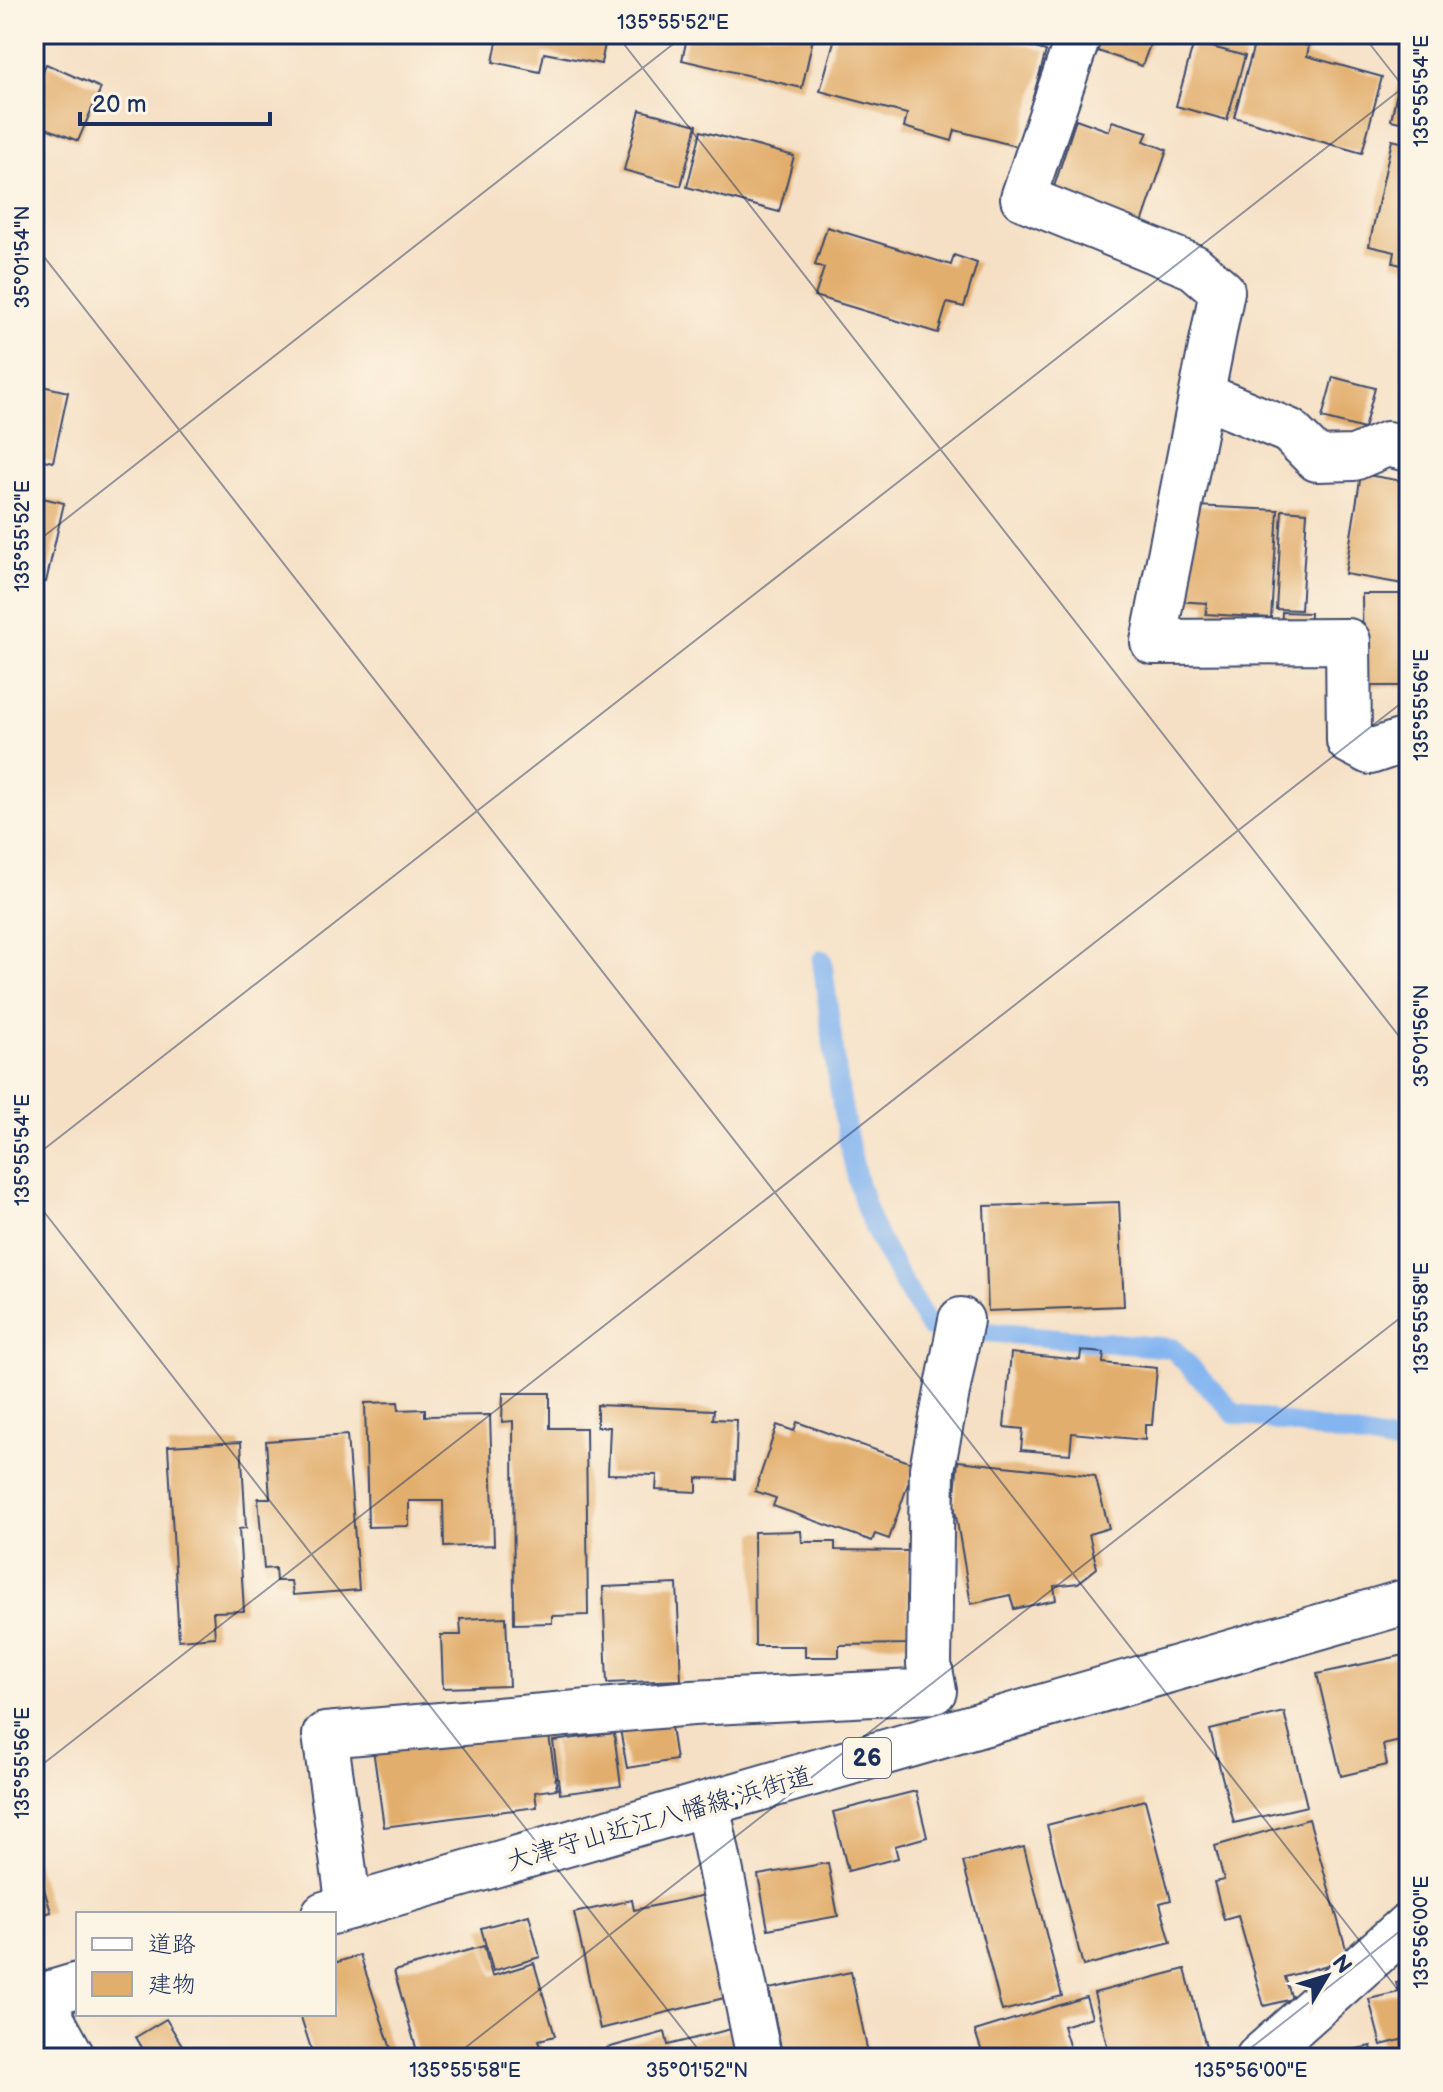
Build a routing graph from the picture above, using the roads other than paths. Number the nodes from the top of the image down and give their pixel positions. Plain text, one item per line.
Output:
1 (1079, 34) edge
2 (1202, 395) junction
3 (1409, 449) edge
4 (1409, 739) edge
5 (961, 1320) dead end
6 (1409, 1601) edge
7 (934, 1691) junction
8 (950, 1734) junction
9 (707, 1804) junction
10 (337, 1910) edge
11 (1409, 1924) edge
12 (50, 1993) edge
13 (73, 2058) edge
14 (759, 2058) edge
15 (1258, 2058) edge

1 - 2 street
2 - 3 street
2 - 4 street
5 - 7 street
6 - 8 street, 大津守山近江八幡線;浜街道 / 26
7 - 8 street
7 - 10 street
8 - 9 street, 大津守山近江八幡線;浜街道 / 26
9 - 10 street, 大津守山近江八幡線;浜街道 / 26
9 - 14 street
11 - 15 street
12 - 13 street

